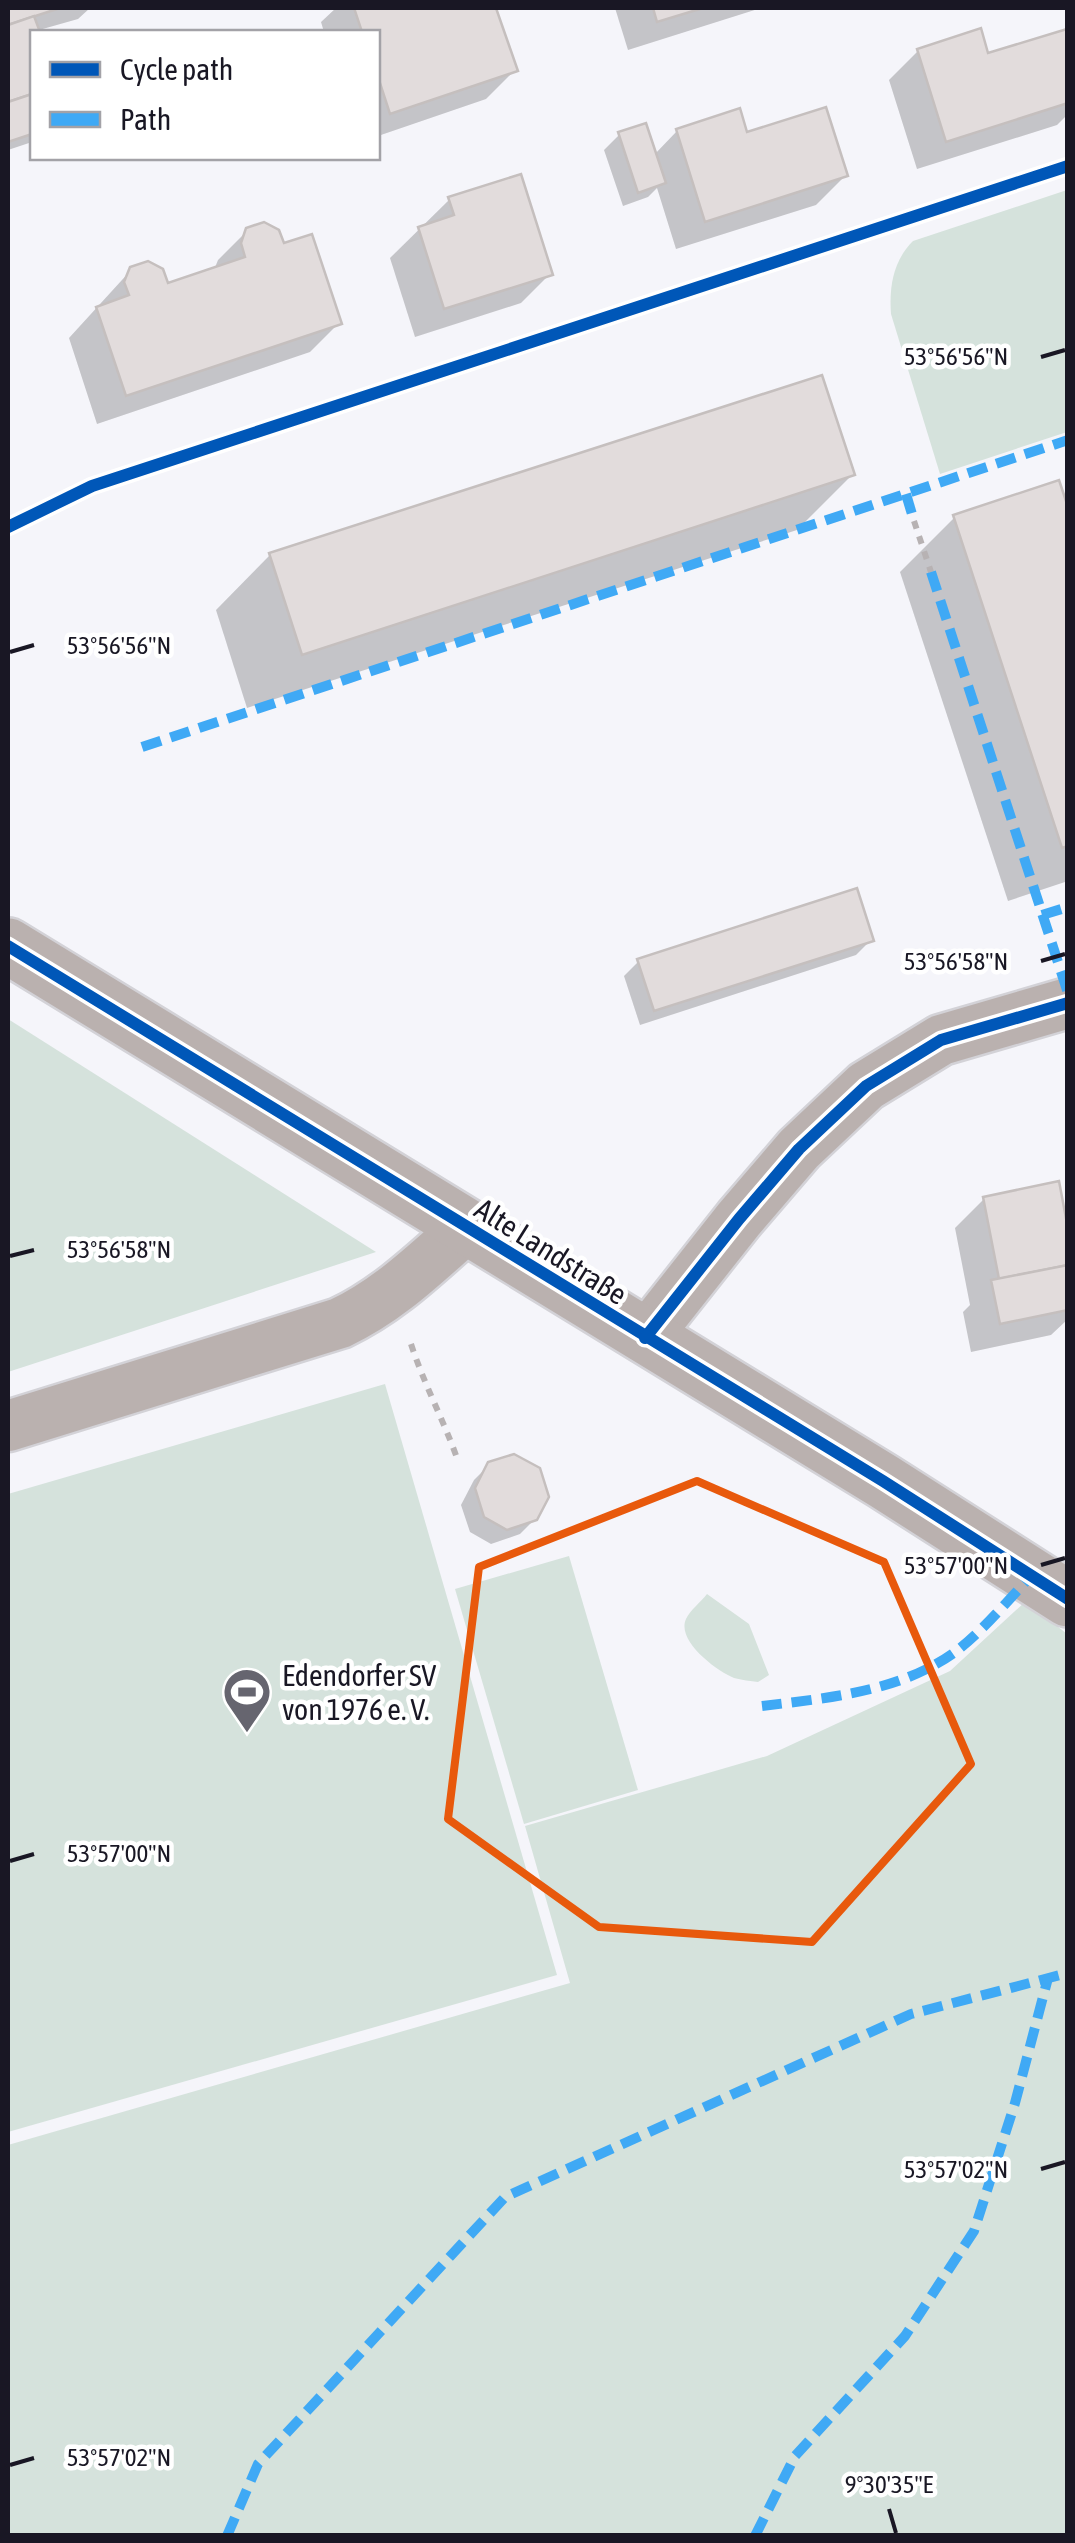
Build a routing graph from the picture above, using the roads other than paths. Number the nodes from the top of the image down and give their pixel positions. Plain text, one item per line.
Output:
1 (8, 946) edge
2 (1068, 1003) edge
3 (466, 1228) junction
4 (646, 1338) junction
5 (8, 1426) edge
6 (1068, 1598) edge

1 - 3 street, Alte Landstraße
2 - 4 street
3 - 4 street, Alte Landstraße
3 - 5 street, Alte Landstraße
4 - 6 street, Alte Landstraße

